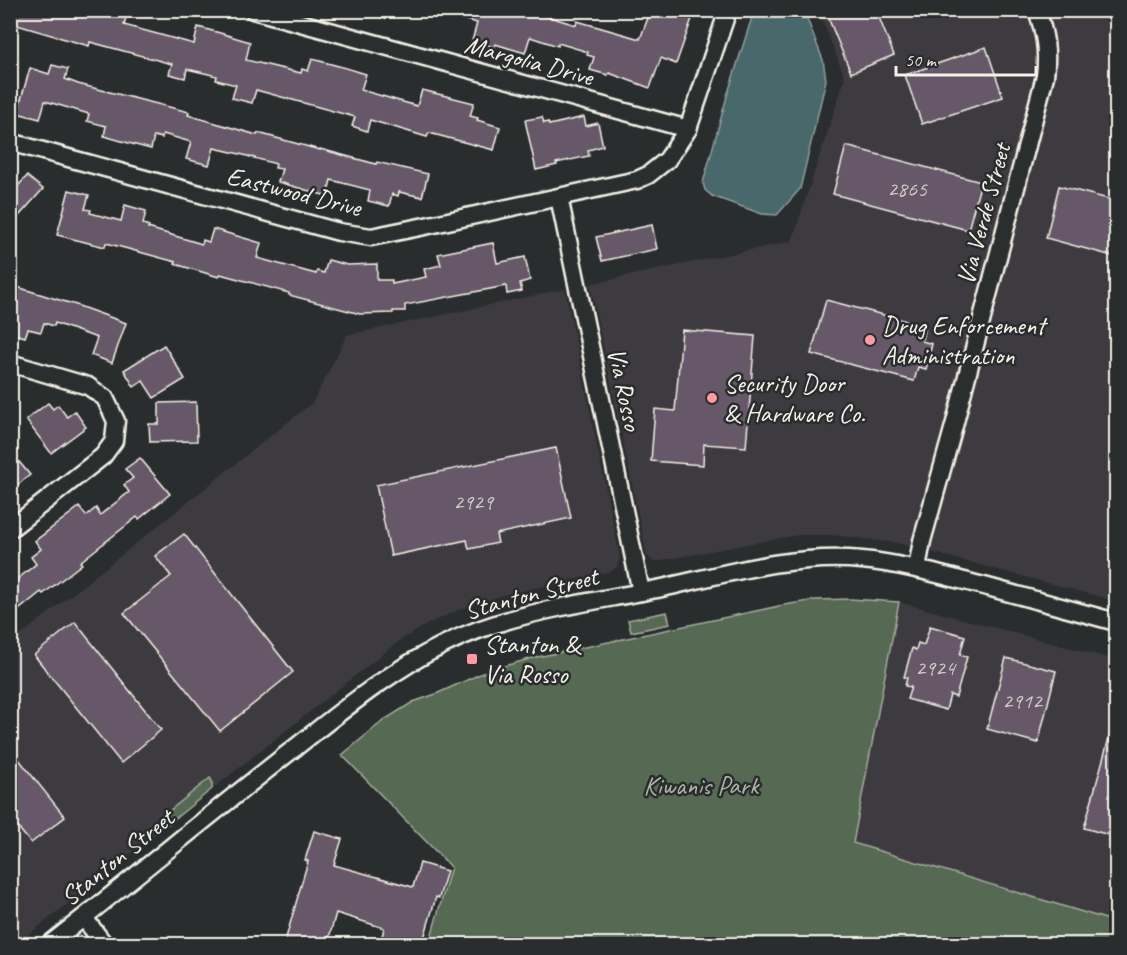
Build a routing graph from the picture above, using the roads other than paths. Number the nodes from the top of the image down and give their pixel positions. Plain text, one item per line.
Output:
1 (253, 10) edge
2 (728, 10) edge
3 (1037, 10) edge
4 (688, 129) junction
5 (10, 142) edge
6 (559, 197) junction
7 (10, 363) edge
8 (10, 529) edge
9 (917, 568) junction
10 (641, 592) junction
11 (1116, 622) edge
12 (84, 918) junction
13 (50, 945) edge
14 (104, 945) edge

1 - 4 street, Margolia Drive
2 - 4 street, Eastwood Drive
3 - 9 street, Via Verde Street
4 - 6 street, Eastwood Drive
5 - 6 street, Eastwood Drive
6 - 10 street, Via Rosso
7 - 8 street
9 - 10 street, Stanton Street
9 - 11 street, Stanton Street
10 - 12 street, Stanton Street
12 - 13 street, Stanton Street
12 - 14 street

